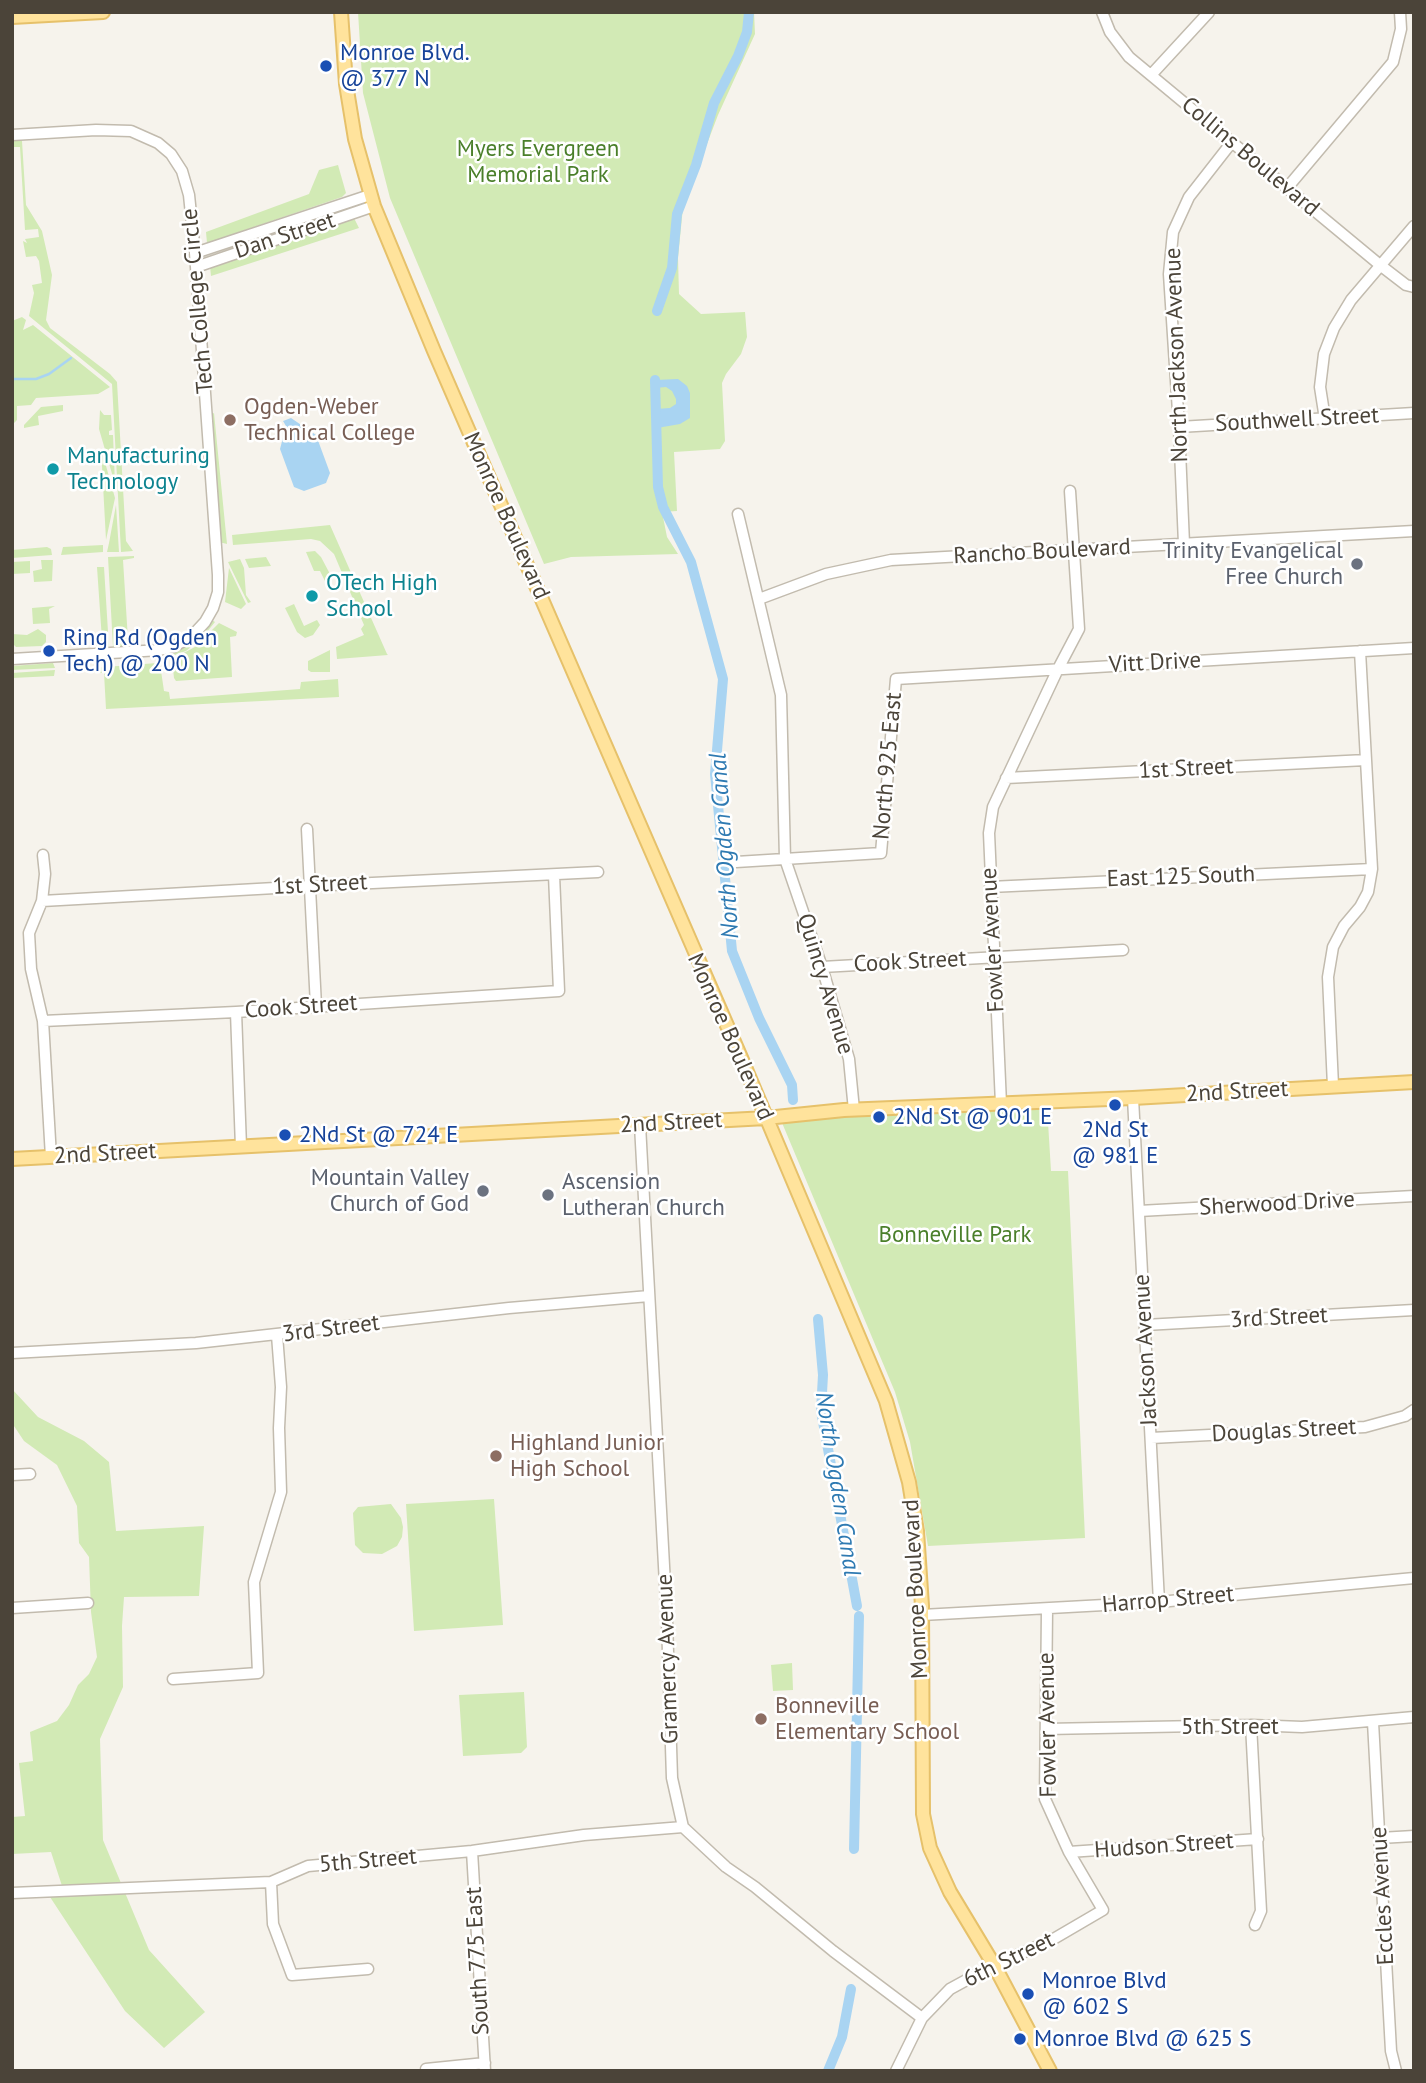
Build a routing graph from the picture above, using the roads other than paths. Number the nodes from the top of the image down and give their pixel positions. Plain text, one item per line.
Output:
1 (95, 12) edge
2 (103, 12) edge
3 (341, 12) edge
4 (1102, 12) edge
5 (1209, 12) edge
6 (1400, 12) edge
7 (12, 17) edge
8 (1151, 75) junction
9 (12, 135) edge
10 (1232, 142) junction
11 (1287, 188) junction
12 (372, 200) junction
13 (1414, 226) edge
14 (195, 253) junction
15 (1380, 265) junction
16 (196, 267) junction
17 (1414, 288) edge
18 (1414, 413) edge
19 (1325, 419) junction
20 (1180, 427) junction
21 (1070, 491) dead end
22 (738, 514) dead end
23 (1414, 531) edge
24 (1184, 544) junction
25 (1075, 550) junction
26 (759, 599) junction
27 (1414, 648) edge
28 (1360, 651) junction
29 (12, 659) edge
30 (1058, 669) junction
31 (896, 679) joint
32 (1366, 760) junction
33 (1006, 778) junction
34 (307, 829) dead end
35 (43, 855) dead end
36 (785, 859) junction
37 (736, 862) dead end
38 (1372, 869) junction
39 (598, 872) dead end
40 (554, 874) junction
41 (311, 886) junction
42 (990, 887) junction
43 (42, 901) junction
44 (1123, 950) dead end
45 (994, 958) junction
46 (822, 967) junction
47 (316, 1006) junction
48 (236, 1012) junction
49 (43, 1021) junction
50 (1414, 1082) edge
51 (1333, 1086) junction
52 (1133, 1098) junction
53 (1001, 1104) junction
54 (854, 1110) junction
55 (766, 1118) junction
56 (640, 1125) junction
57 (242, 1147) junction
58 (51, 1157) junction
59 (12, 1159) edge
60 (1414, 1196) edge
61 (1139, 1212) junction
62 (649, 1296) junction
63 (1414, 1311) edge
64 (1145, 1325) junction
65 (277, 1335) junction
66 (12, 1353) edge
67 (1414, 1410) edge
68 (1151, 1438) junction
69 (30, 1474) dead end
70 (12, 1475) edge
71 (1414, 1578) edge
72 (1159, 1602) junction
73 (88, 1603) dead end
74 (12, 1608) edge
75 (1047, 1610) junction
76 (922, 1615) junction
77 (173, 1679) dead end
78 (1414, 1717) edge
79 (1373, 1721) junction
80 (1251, 1725) junction
81 (1046, 1729) junction
82 (683, 1827) junction
83 (1414, 1836) edge
84 (1380, 1838) junction
85 (1258, 1839) junction
86 (472, 1851) junction
87 (1069, 1852) junction
88 (271, 1882) junction
89 (12, 1894) edge
90 (1103, 1910) joint
91 (1255, 1925) dead end
92 (994, 1965) junction
93 (368, 1969) dead end
94 (922, 2018) junction
95 (485, 2067) edge
96 (426, 2069) dead end
97 (896, 2071) edge
98 (1050, 2071) edge
99 (1396, 2071) edge

1 - 2 main road
1 - 7 main road
3 - 12 main road, Monroe Boulevard
4 - 8 street, Collins Boulevard
5 - 8 street
6 - 11 street
8 - 10 street, Collins Boulevard
9 - 14 street, Tech College Circle
10 - 11 street, Collins Boulevard
10 - 20 street, North Jackson Avenue
11 - 15 street, Collins Boulevard
12 - 14 street, Dan Street
12 - 16 street, Dan Street
12 - 55 main road, Monroe Boulevard
13 - 15 street
14 - 16 street, Tech College Circle
15 - 17 street, Collins Boulevard
15 - 19 street
16 - 29 street, Tech College Circle
18 - 19 street, Southwell Street
19 - 20 street, Southwell Street
20 - 24 street, North Jackson Avenue
21 - 25 street, Fowler Avenue
22 - 26 street, Quincy Avenue
23 - 24 street, Rancho Boulevard
24 - 25 street, Rancho Boulevard
25 - 26 street, Rancho Boulevard
25 - 30 street, Fowler Avenue
26 - 36 street, Quincy Avenue
27 - 28 street, Vitt Drive
28 - 30 street, Vitt Drive
28 - 32 street
30 - 31 street, Vitt Drive
30 - 33 street, Fowler Avenue
31 - 36 street, North 925 East
32 - 33 street, 1st Street
32 - 38 street
33 - 42 street, Fowler Avenue
34 - 41 street
35 - 43 street
36 - 37 street
36 - 46 street, Quincy Avenue
38 - 42 street, East 125 South
38 - 51 street
39 - 40 street, 1st Street
40 - 41 street, 1st Street
40 - 47 street, Cook Street
41 - 43 street, 1st Street
41 - 47 street
42 - 45 street, Fowler Avenue
43 - 49 street
44 - 45 street, Cook Street
45 - 46 street, Cook Street
45 - 53 street, Fowler Avenue
46 - 54 street, Quincy Avenue
47 - 48 street, Cook Street
48 - 49 street, Cook Street
48 - 57 street
49 - 58 street
50 - 51 main road, 2nd Street
51 - 52 main road, 2nd Street
52 - 53 main road, 2nd Street
52 - 61 street, Jackson Avenue
53 - 54 main road, 2nd Street
54 - 55 main road, 2nd Street
55 - 56 main road, 2nd Street
55 - 76 main road, Monroe Boulevard
56 - 57 main road, 2nd Street
56 - 62 street, Gramercy Avenue
57 - 58 main road, 2nd Street
58 - 59 main road, 2nd Street
60 - 61 street, Sherwood Drive
61 - 64 street, Jackson Avenue
62 - 65 street, 3rd Street
62 - 82 street, Gramercy Avenue
63 - 64 street, 3rd Street
64 - 68 street, Jackson Avenue
65 - 66 street, 3rd Street
65 - 77 street
67 - 68 street, Douglas Street
68 - 72 street, Jackson Avenue
69 - 70 street
71 - 72 street, Harrop Street
72 - 75 street, Harrop Street
73 - 74 street
75 - 76 street, Harrop Street
75 - 81 street, Fowler Avenue
76 - 92 main road, Monroe Boulevard
78 - 79 street, 5th Street
79 - 80 street, 5th Street
79 - 84 street, Eccles Avenue
80 - 81 street, 5th Street
80 - 85 street
81 - 87 street, Fowler Avenue
82 - 86 street, 5th Street
82 - 94 street
83 - 84 street
84 - 99 street, Eccles Avenue
85 - 87 street, Hudson Street
85 - 91 street
86 - 88 street, 5th Street
86 - 95 street, South 775 East
87 - 90 street, Fowler Avenue
88 - 89 street, 5th Street
88 - 93 street
90 - 92 street, 6th Street
92 - 94 street, 6th Street
92 - 98 main road, Monroe Boulevard
94 - 97 street
95 - 96 street

